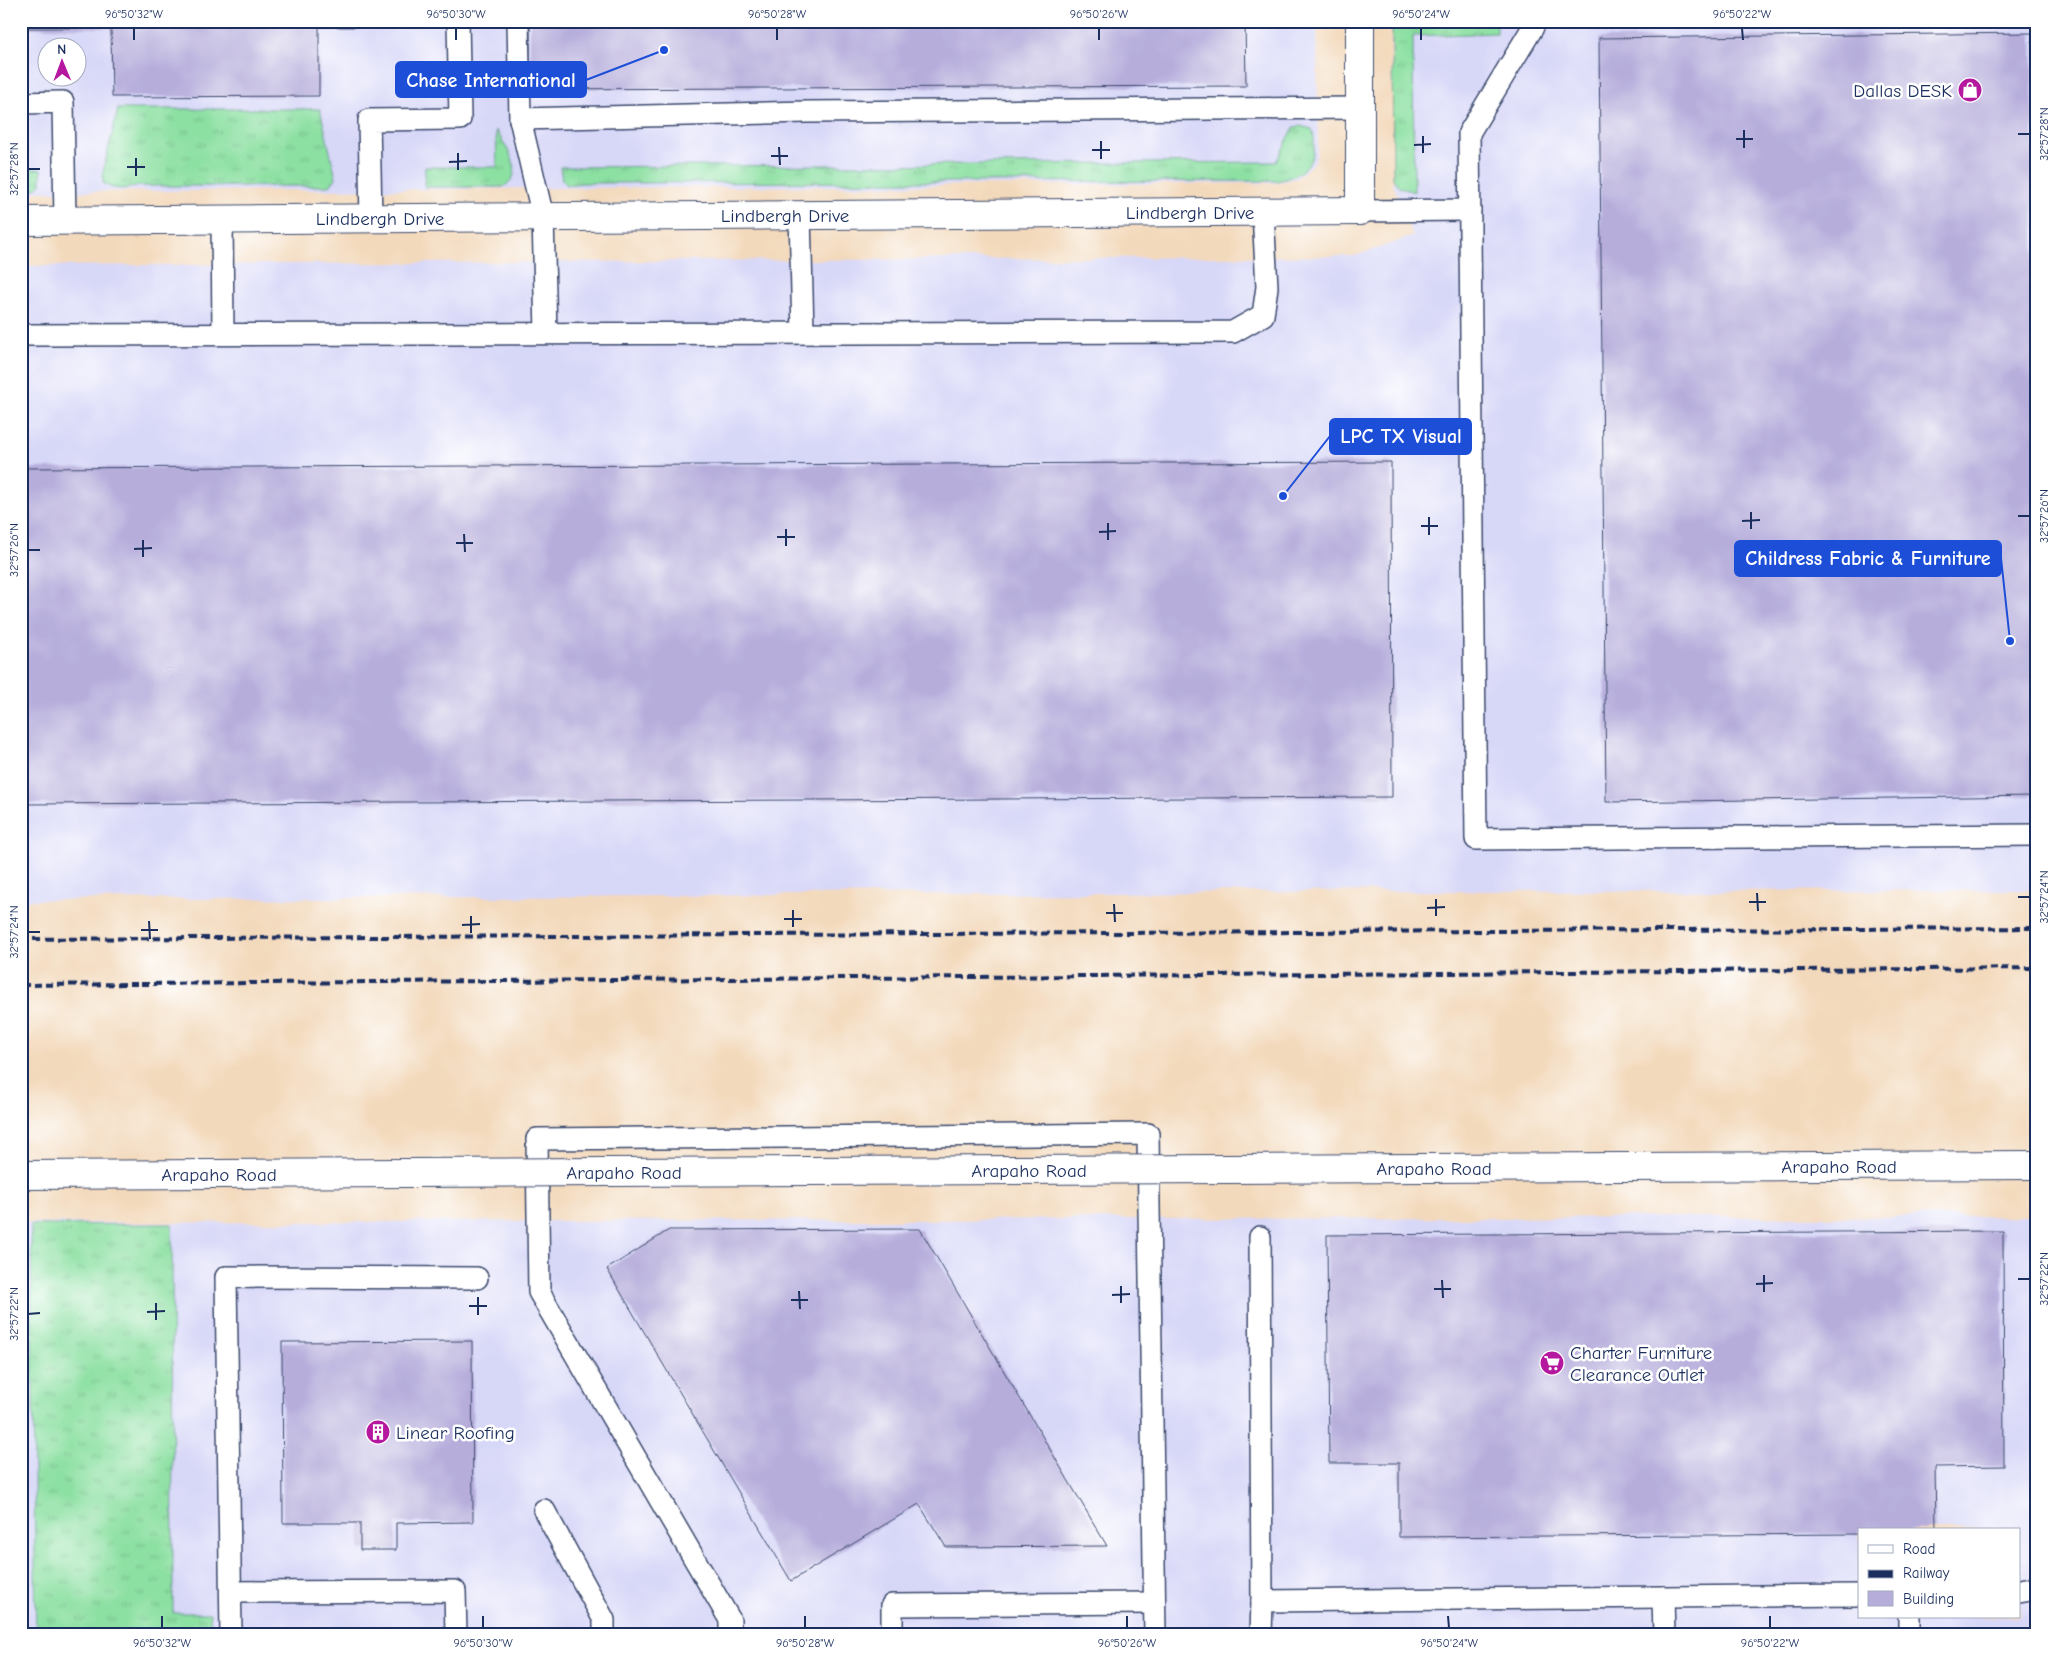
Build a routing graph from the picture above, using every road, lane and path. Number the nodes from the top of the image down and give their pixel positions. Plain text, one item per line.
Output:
1 (458, 21) edge
2 (518, 21) edge
3 (1360, 21) edge
4 (1533, 21) edge
5 (21, 103) edge
6 (1360, 108) junction
7 (520, 119) junction
8 (1470, 210) junction
9 (1360, 211) junction
10 (1263, 212) junction
11 (800, 215) junction
12 (543, 217) junction
13 (371, 218) junction
14 (222, 219) junction
15 (66, 220) junction
16 (21, 221) edge
17 (803, 332) junction
18 (21, 334) edge
19 (223, 334) junction
20 (546, 334) junction
21 (2037, 835) edge
22 (2037, 1165) edge
23 (21, 1175) edge
24 (1260, 1237) dead end
25 (477, 1278) dead end
26 (544, 1510) dead end
27 (2037, 1588) edge
28 (2020, 1591) edge
29 (231, 1592) junction
30 (1858, 1595) edge
31 (1664, 1597) junction
32 (1262, 1601) junction
33 (1154, 1603) junction
34 (1909, 1618) edge
35 (231, 1635) edge
36 (456, 1635) edge
37 (604, 1635) edge
38 (730, 1635) edge
39 (892, 1635) edge
40 (1154, 1635) edge
41 (1261, 1635) edge
42 (1664, 1635) edge
43 (1909, 1635) edge

1 - 13 lane
2 - 7 lane
3 - 6 main road
4 - 8 lane
5 - 15 lane
6 - 7 lane
6 - 9 main road
7 - 12 lane
8 - 9 lane
8 - 21 lane
9 - 10 main road, Lindbergh Drive
10 - 11 main road, Lindbergh Drive
10 - 17 lane
11 - 12 main road, Lindbergh Drive
11 - 17 lane
12 - 13 main road, Lindbergh Drive
12 - 20 lane
13 - 14 main road, Lindbergh Drive
14 - 15 main road, Lindbergh Drive
14 - 19 lane
15 - 16 main road, Lindbergh Drive
17 - 20 lane
18 - 19 lane
19 - 20 lane
22 - 23 main road, Arapaho Road, bridge
24 - 32 lane
25 - 29 lane
26 - 37 lane
27 - 28 lane
29 - 35 lane
29 - 36 lane
30 - 31 lane
31 - 32 lane
31 - 42 lane
32 - 41 lane
33 - 38 lane
33 - 39 lane
33 - 40 lane
34 - 43 lane

